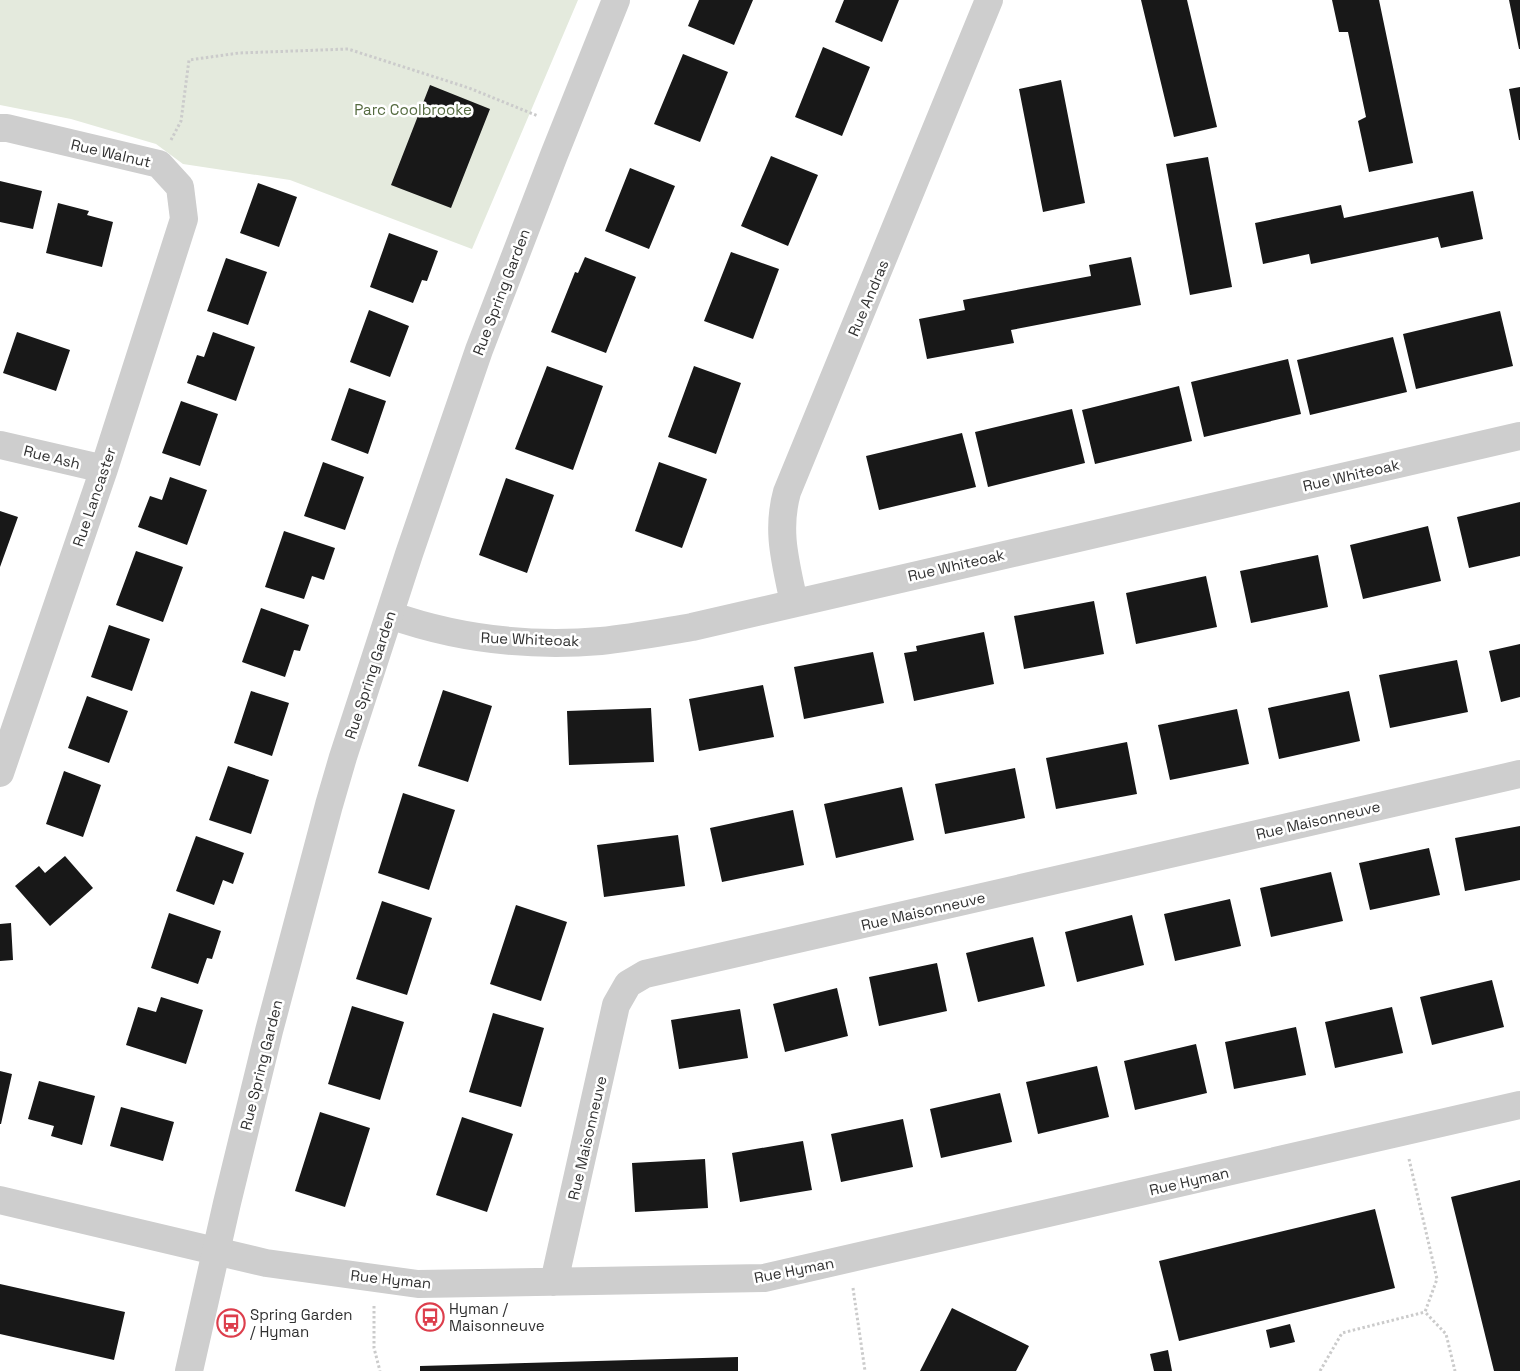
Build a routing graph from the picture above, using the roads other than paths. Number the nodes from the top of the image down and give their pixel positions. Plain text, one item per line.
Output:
1 (616, 0) edge
2 (989, 0) edge
3 (0, 128) edge
4 (184, 220) joint
5 (1520, 436) edge
6 (0, 444) edge
7 (104, 470) junction
8 (794, 603) junction
9 (390, 615) junction
10 (0, 773) edge
11 (1520, 774) edge
12 (1520, 1105) edge
13 (0, 1200) edge
14 (217, 1251) junction
15 (554, 1282) junction
16 (189, 1371) edge

1 - 9 street, Rue Spring Garden
2 - 8 street, Rue Andras
3 - 4 street, Rue Walnut
4 - 7 street, Rue Lancaster
5 - 8 street, Rue Whiteoak
6 - 7 street, Rue Ash
7 - 10 street, Rue Lancaster
8 - 9 street, Rue Whiteoak
9 - 14 street, Rue Spring Garden
11 - 15 street, Rue Maisonneuve
12 - 15 street, Rue Hyman
13 - 14 street, Rue Hyman
14 - 15 street, Rue Hyman
14 - 16 street, Rue Spring Garden

